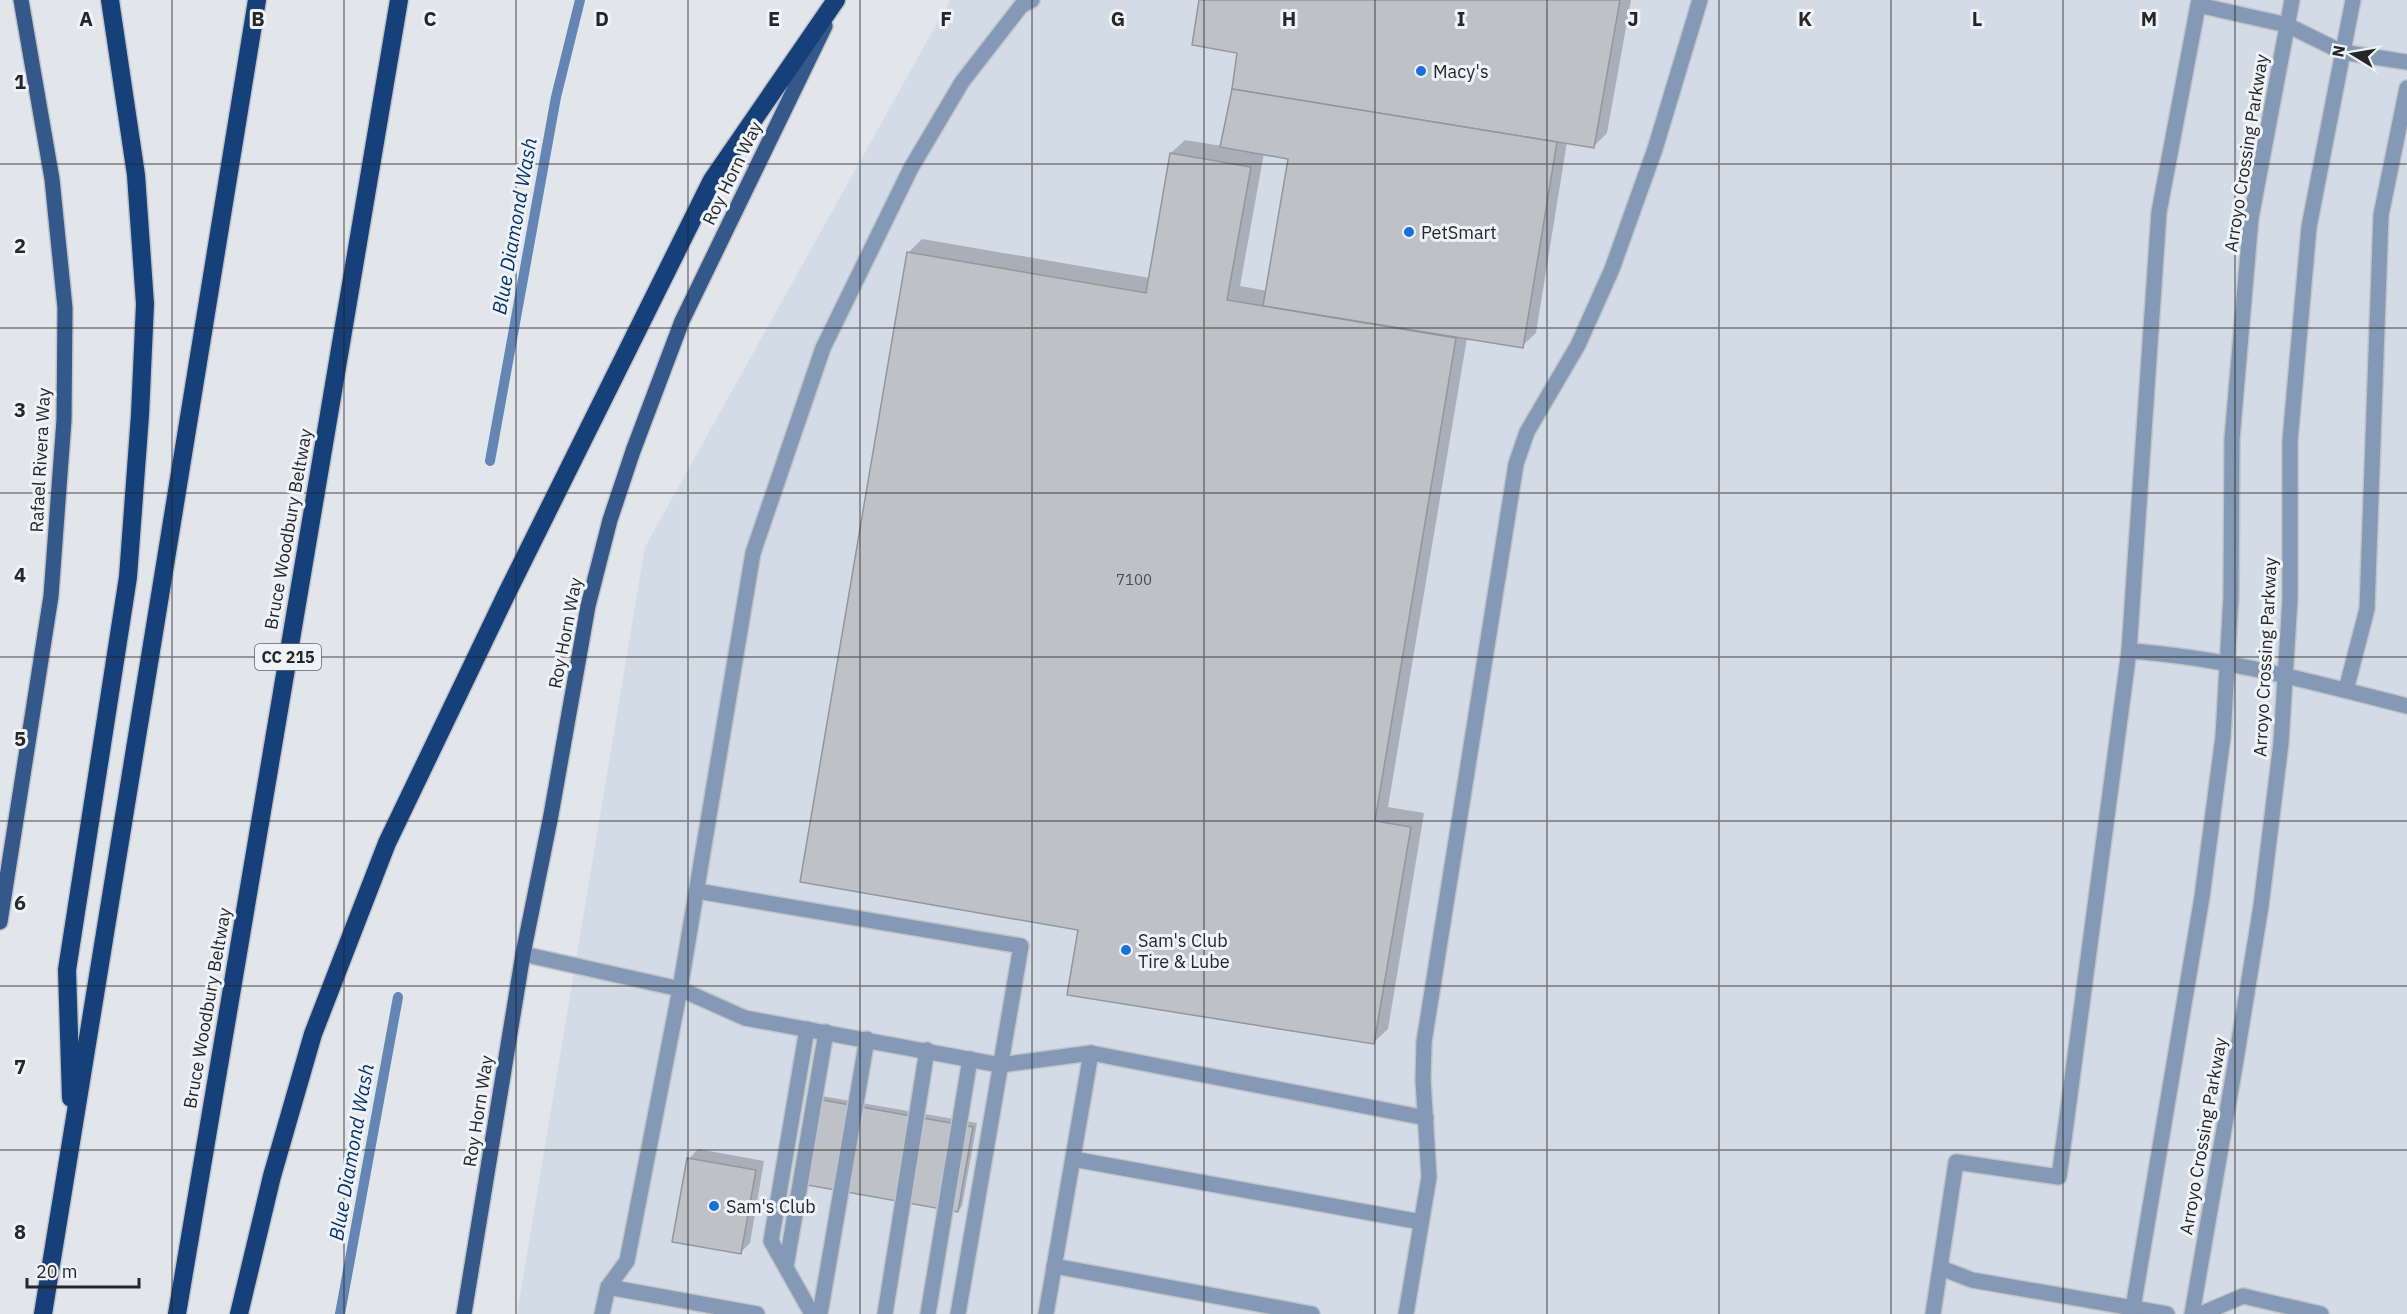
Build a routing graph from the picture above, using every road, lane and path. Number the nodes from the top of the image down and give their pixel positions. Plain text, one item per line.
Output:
1 (21, 0) edge
2 (110, 0) edge
3 (257, 0) edge
4 (399, 0) edge
5 (837, 0) edge
6 (1032, 0) edge
7 (1700, 0) edge
8 (2292, 0) edge
9 (2353, 0) edge
10 (2198, 2) edge
11 (2287, 25) junction
12 (2342, 52) junction
13 (2407, 62) edge
14 (2407, 88) edge
15 (2129, 651) junction
16 (2227, 665) junction
17 (2286, 675) junction
18 (2346, 690) junction
19 (2407, 706) edge
20 (697, 891) junction
21 (0, 922) edge
22 (523, 954) junction
23 (680, 989) junction
24 (807, 1029) junction
25 (826, 1032) junction
26 (867, 1039) junction
27 (927, 1050) junction
28 (1091, 1053) junction
29 (970, 1059) junction
30 (1000, 1065) junction
31 (1426, 1118) junction
32 (72, 1139) junction
33 (1073, 1160) junction
34 (1421, 1222) junction
35 (1054, 1266) junction
36 (786, 1267) junction
37 (1941, 1268) junction
38 (608, 1287) junction
39 (2133, 1311) edge
40 (43, 1314) edge
41 (177, 1314) edge
42 (238, 1314) edge
43 (464, 1314) edge
44 (602, 1314) edge
45 (757, 1314) edge
46 (812, 1314) edge
47 (820, 1314) edge
48 (885, 1314) edge
49 (928, 1314) edge
50 (958, 1314) edge
51 (1046, 1314) edge
52 (1311, 1314) edge
53 (1406, 1314) edge
54 (1933, 1314) edge
55 (2167, 1314) edge
56 (2192, 1314) edge
57 (2201, 1314) edge
58 (2321, 1314) edge

1 - 21 main road, Rafael Rivera Way
2 - 32 highway
3 - 32 highway
4 - 41 highway, Bruce Woodbury Beltway / CC 215
5 - 22 main road, Roy Horn Way
5 - 42 highway
6 - 20 street
7 - 31 street
8 - 11 street, Arroyo Crossing Parkway
9 - 12 street, Arroyo Crossing Parkway
10 - 11 street
10 - 15 street
11 - 12 street
11 - 16 street, Arroyo Crossing Parkway
12 - 13 street
12 - 17 street, Arroyo Crossing Parkway
14 - 18 street
15 - 16 street
15 - 37 street
16 - 17 street
16 - 39 street, Arroyo Crossing Parkway
17 - 18 street
17 - 56 street, Arroyo Crossing Parkway
18 - 19 street
20 - 23 street
20 - 30 street
22 - 23 street
22 - 43 main road, Roy Horn Way
23 - 24 street
23 - 38 street
24 - 25 street
24 - 36 street
25 - 26 street
25 - 36 street
26 - 27 street
26 - 47 street
27 - 29 street
27 - 48 street
28 - 30 street
28 - 31 street
28 - 33 street
29 - 30 street
29 - 49 street
30 - 50 street
31 - 34 street
32 - 40 highway
33 - 34 street
33 - 35 street
34 - 53 street
35 - 51 street
35 - 52 street
36 - 46 street
37 - 39 street
37 - 54 street
38 - 44 street
38 - 45 street
39 - 55 street
57 - 58 street

